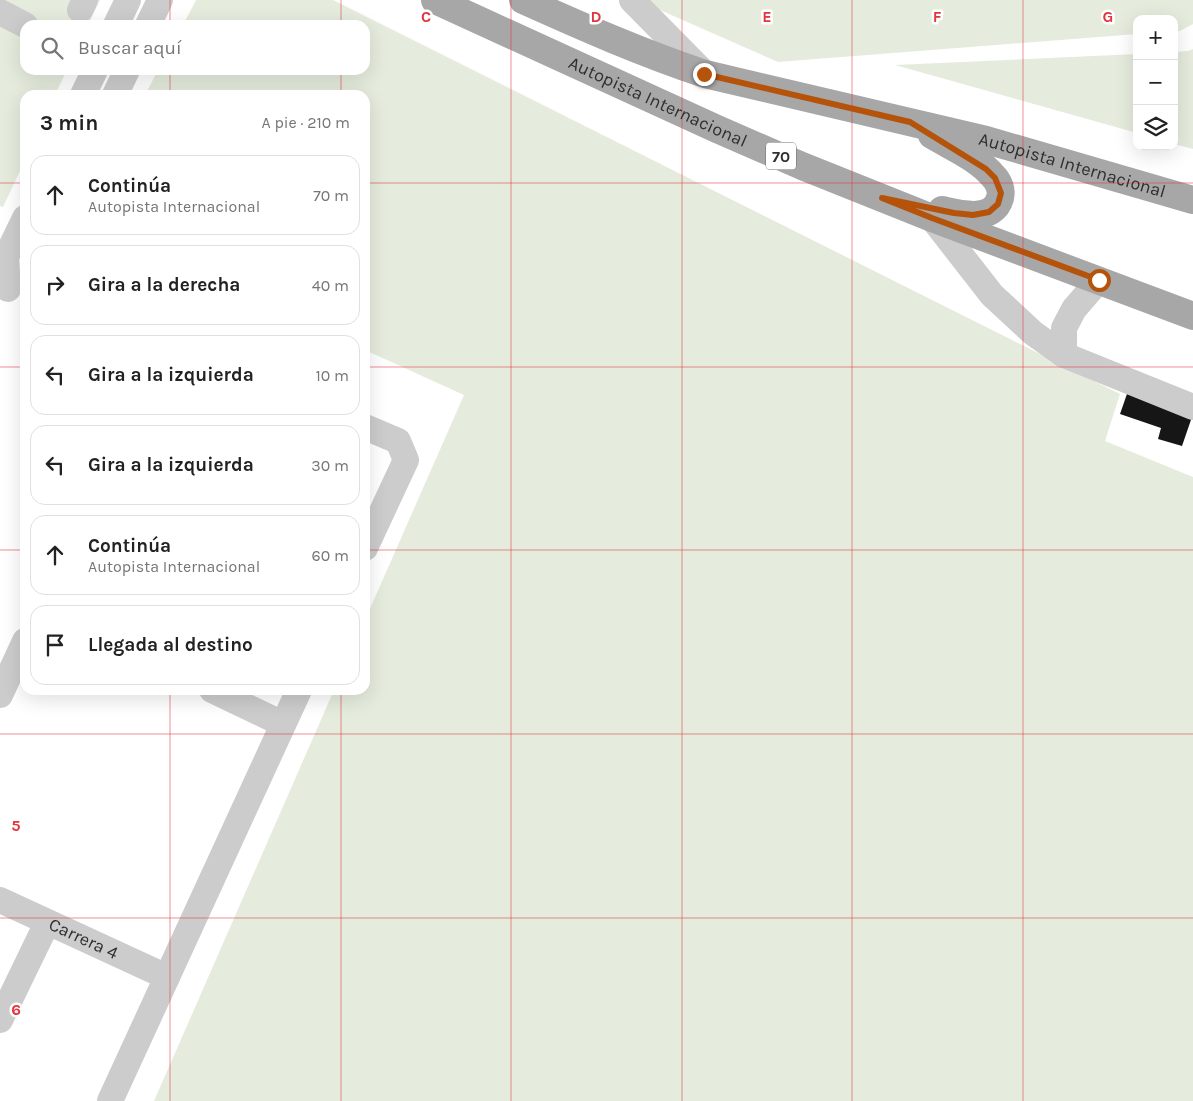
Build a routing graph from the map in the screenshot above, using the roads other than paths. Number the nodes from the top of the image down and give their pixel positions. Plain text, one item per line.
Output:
1 (128, 0) edge
2 (160, 0) edge
3 (435, 0) edge
4 (523, 0) edge
5 (632, 0) edge
6 (0, 12) edge
7 (118, 20) edge
8 (150, 20) edge
9 (20, 22) edge
10 (704, 74) junction
11 (93, 75) edge
12 (125, 75) edge
13 (85, 90) edge
14 (117, 90) edge
15 (910, 122) junction
16 (882, 198) junction
17 (1193, 200) edge
18 (932, 218) junction
19 (20, 232) edge
20 (10, 259) edge
21 (1099, 280) junction
22 (11, 291) edge
23 (1193, 316) edge
24 (1064, 354) junction
25 (1193, 407) edge
26 (370, 429) edge
27 (370, 537) edge
28 (20, 652) edge
29 (0, 695) edge
30 (223, 695) edge
31 (297, 695) edge
32 (284, 724) junction
33 (0, 900) edge
34 (47, 923) junction
35 (167, 977) junction
36 (0, 1020) edge
37 (110, 1101) edge

1 - 7 street
2 - 8 street
3 - 16 main road, Autopista Internacional / 70
4 - 10 main road, Autopista Internacional
5 - 10 street
6 - 9 street
10 - 15 main road, Autopista Internacional
11 - 13 street
12 - 14 street
15 - 16 main road
15 - 17 main road, Autopista Internacional
16 - 18 main road, Autopista Internacional / 70
18 - 21 main road, Autopista Internacional / 70
18 - 24 street
19 - 20 street
20 - 22 street
21 - 23 main road, Autopista Internacional / 70
21 - 24 street
24 - 25 street
26 - 27 street
28 - 29 street
30 - 32 street
31 - 32 street
32 - 35 street
33 - 34 street, Carrera 4
34 - 35 street, Carrera 4
34 - 36 street
35 - 37 street

